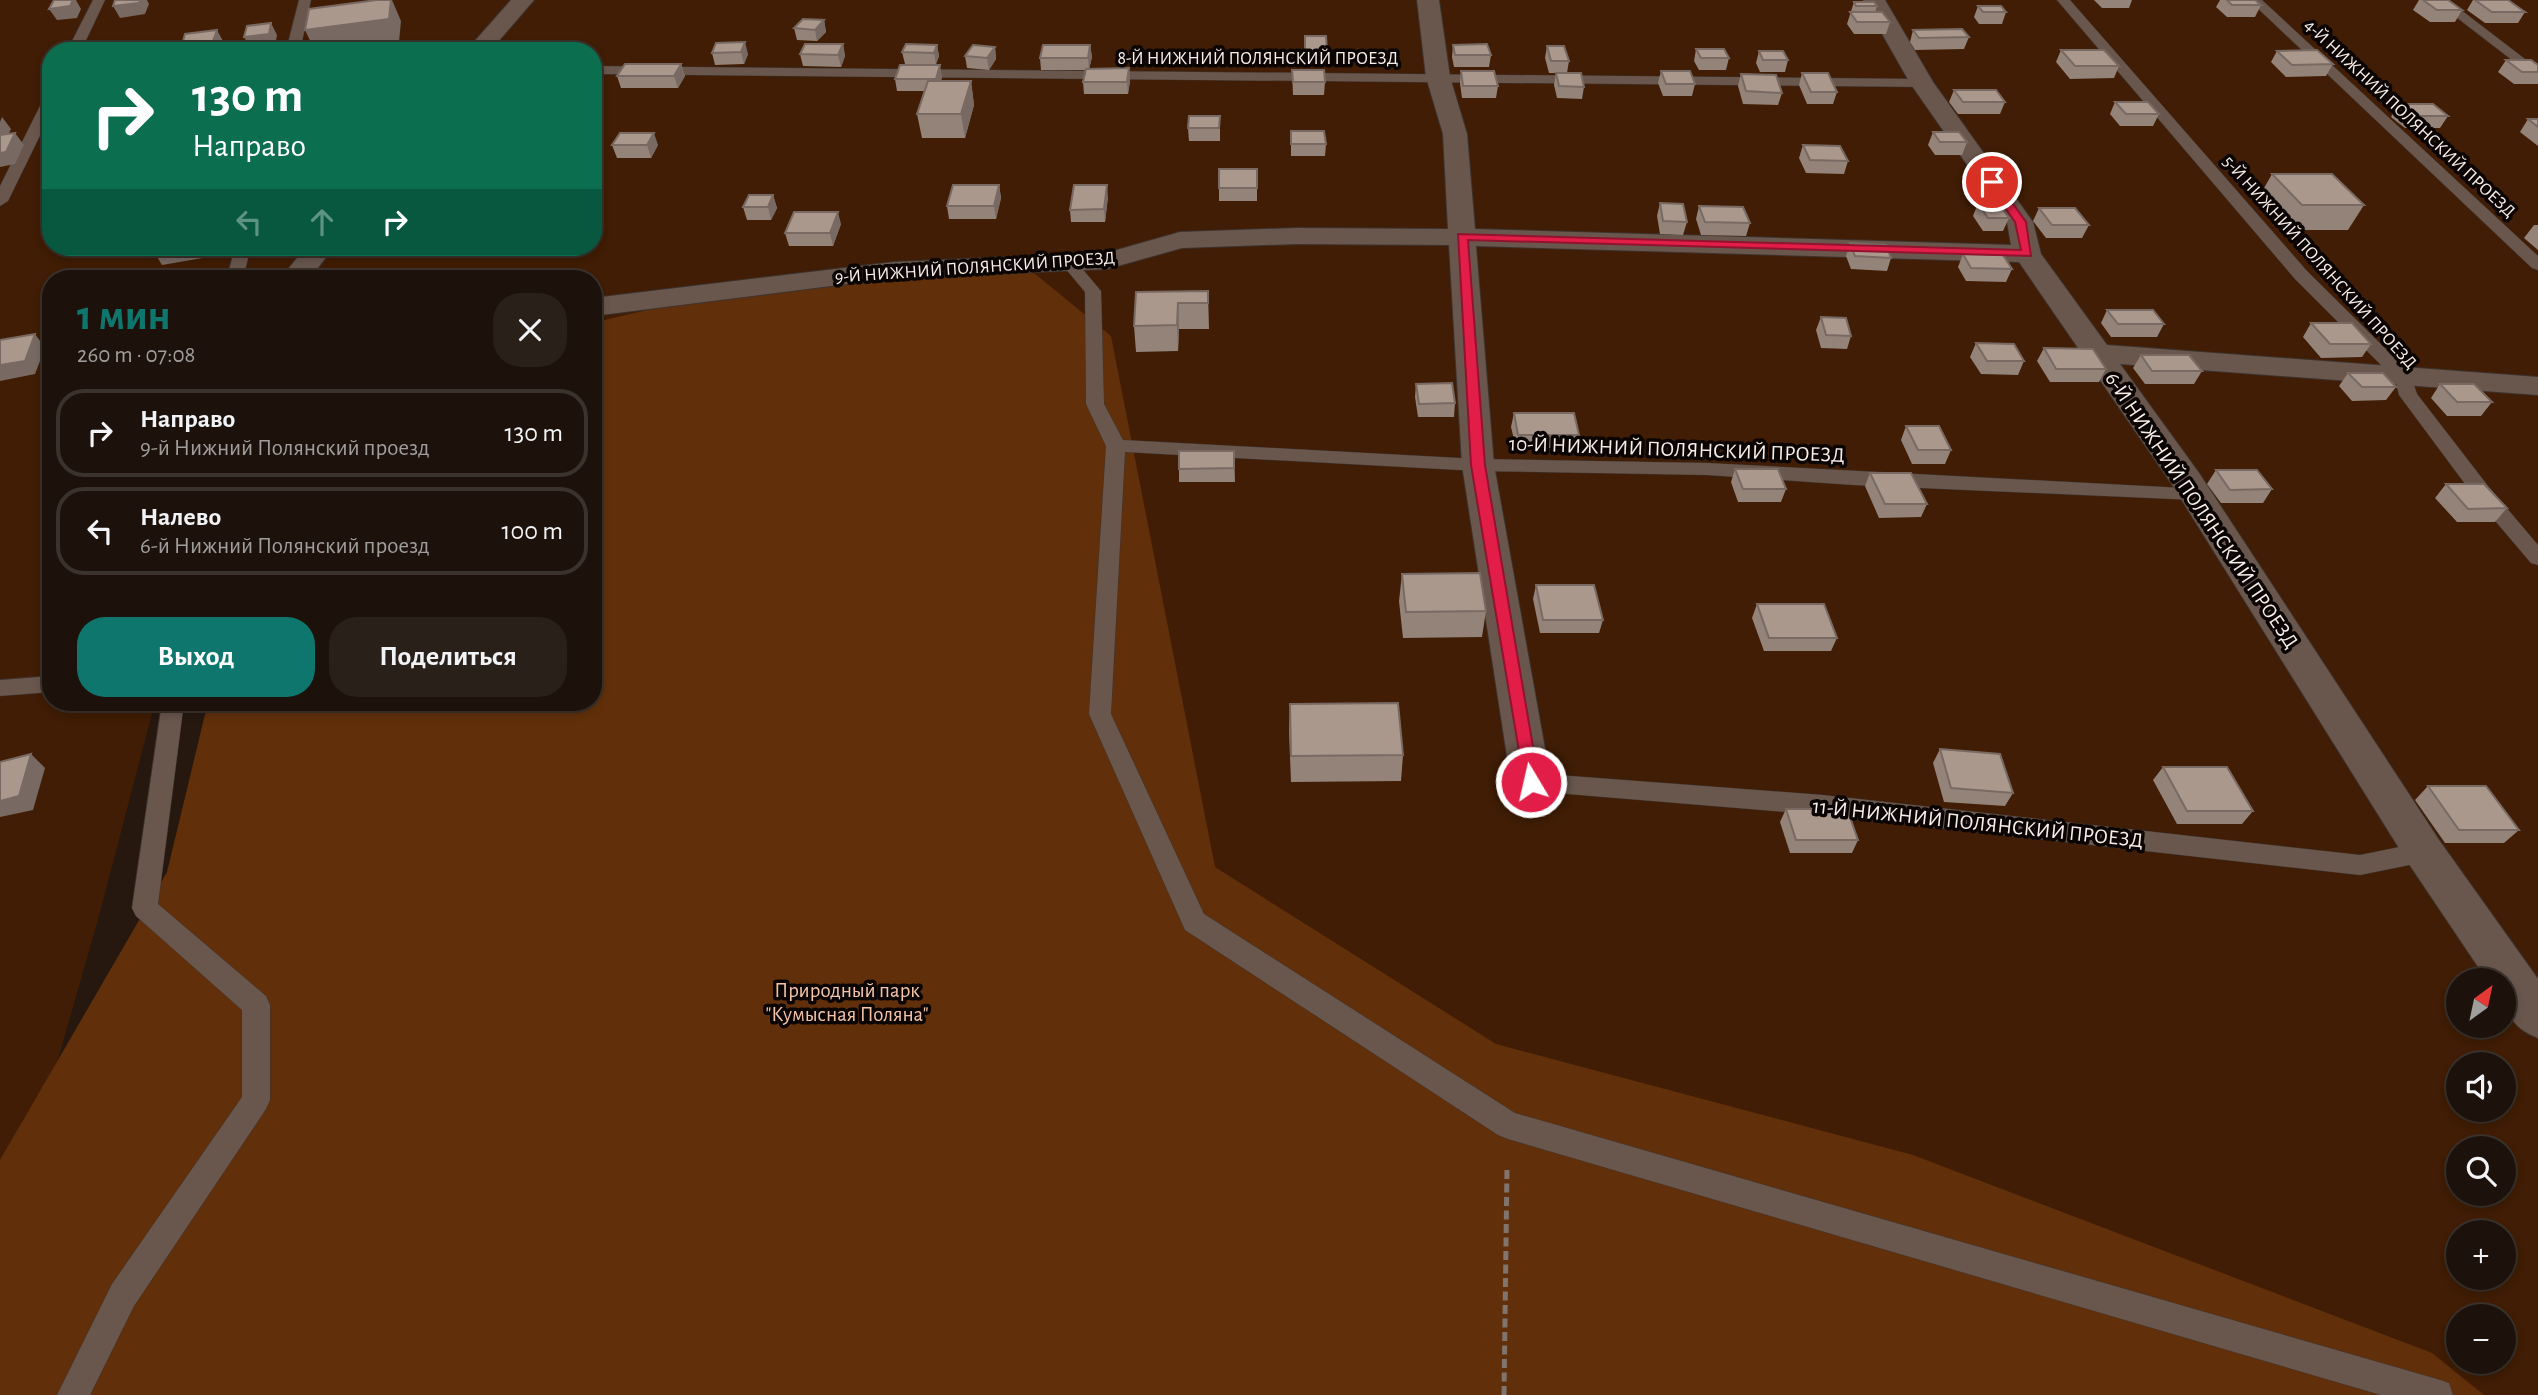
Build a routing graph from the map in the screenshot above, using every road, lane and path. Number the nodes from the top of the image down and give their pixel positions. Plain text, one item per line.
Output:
1 (99, 0) edge
2 (306, 0) edge
3 (523, 0) edge
4 (1428, 0) edge
5 (1874, 0) edge
6 (2063, 0) edge
7 (2255, 0) edge
8 (2440, 0) edge
9 (78, 42) edge
10 (295, 42) edge
11 (485, 42) edge
12 (602, 70) edge
13 (2538, 76) edge
14 (1438, 77) junction
15 (1922, 83) junction
16 (42, 116) edge
17 (0, 201) edge
18 (1462, 237) junction
19 (2027, 254) junction
20 (313, 256) edge
21 (1068, 262) junction
22 (2538, 265) edge
23 (301, 270) edge
24 (602, 306) edge
25 (2099, 354) junction
26 (2404, 377) junction
27 (2538, 386) edge
28 (1116, 446) junction
29 (1478, 465) junction
30 (2195, 494) junction
31 (2538, 558) edge
32 (42, 685) edge
33 (0, 688) edge
34 (172, 711) edge
35 (1531, 782) joint
36 (2424, 852) junction
37 (2538, 1017) edge
38 (1508, 1125) junction
39 (73, 1395) edge
40 (1504, 1395) edge
41 (2437, 1395) edge

1 - 9 lane
2 - 10 lane
3 - 11 street
4 - 14 street
5 - 15 street, 6-Й НИЖНИЙ ПОЛЯНСКИЙ ПРОЕЗД
6 - 26 lane, 5-Й НИЖНИЙ ПОЛЯНСКИЙ ПРОЕЗД
7 - 22 lane, 4-Й НИЖНИЙ ПОЛЯНСКИЙ ПРОЕЗД
8 - 13 lane
12 - 14 lane, 8-Й НИЖНИЙ ПОЛЯНСКИЙ ПРОЕЗД
14 - 15 lane, 8-Й НИЖНИЙ ПОЛЯНСКИЙ ПРОЕЗД
14 - 18 street
15 - 19 street, 6-Й НИЖНИЙ ПОЛЯНСКИЙ ПРОЕЗД
16 - 17 lane
18 - 19 street, 9-Й НИЖНИЙ ПОЛЯНСКИЙ ПРОЕЗД
18 - 21 street, 9-Й НИЖНИЙ ПОЛЯНСКИЙ ПРОЕЗД
18 - 29 street
19 - 25 street, 6-Й НИЖНИЙ ПОЛЯНСКИЙ ПРОЕЗД
20 - 23 street
21 - 24 street, 9-Й НИЖНИЙ ПОЛЯНСКИЙ ПРОЕЗД
21 - 28 lane
25 - 26 street
25 - 30 street, 6-Й НИЖНИЙ ПОЛЯНСКИЙ ПРОЕЗД
26 - 27 street
26 - 31 lane, 5-Й НИЖНИЙ ПОЛЯНСКИЙ ПРОЕЗД
28 - 29 lane, 10-Й НИЖНИЙ ПОЛЯНСКИЙ ПРОЕЗД
28 - 38 lane
29 - 30 lane, 10-Й НИЖНИЙ ПОЛЯНСКИЙ ПРОЕЗД
29 - 35 street
30 - 36 street, 6-Й НИЖНИЙ ПОЛЯНСКИЙ ПРОЕЗД
32 - 33 lane
34 - 39 lane
35 - 36 lane, 11-Й НИЖНИЙ ПОЛЯНСКИЙ ПРОЕЗД
36 - 37 street, 6-Й НИЖНИЙ ПОЛЯНСКИЙ ПРОЕЗД
38 - 40 path
38 - 41 lane

